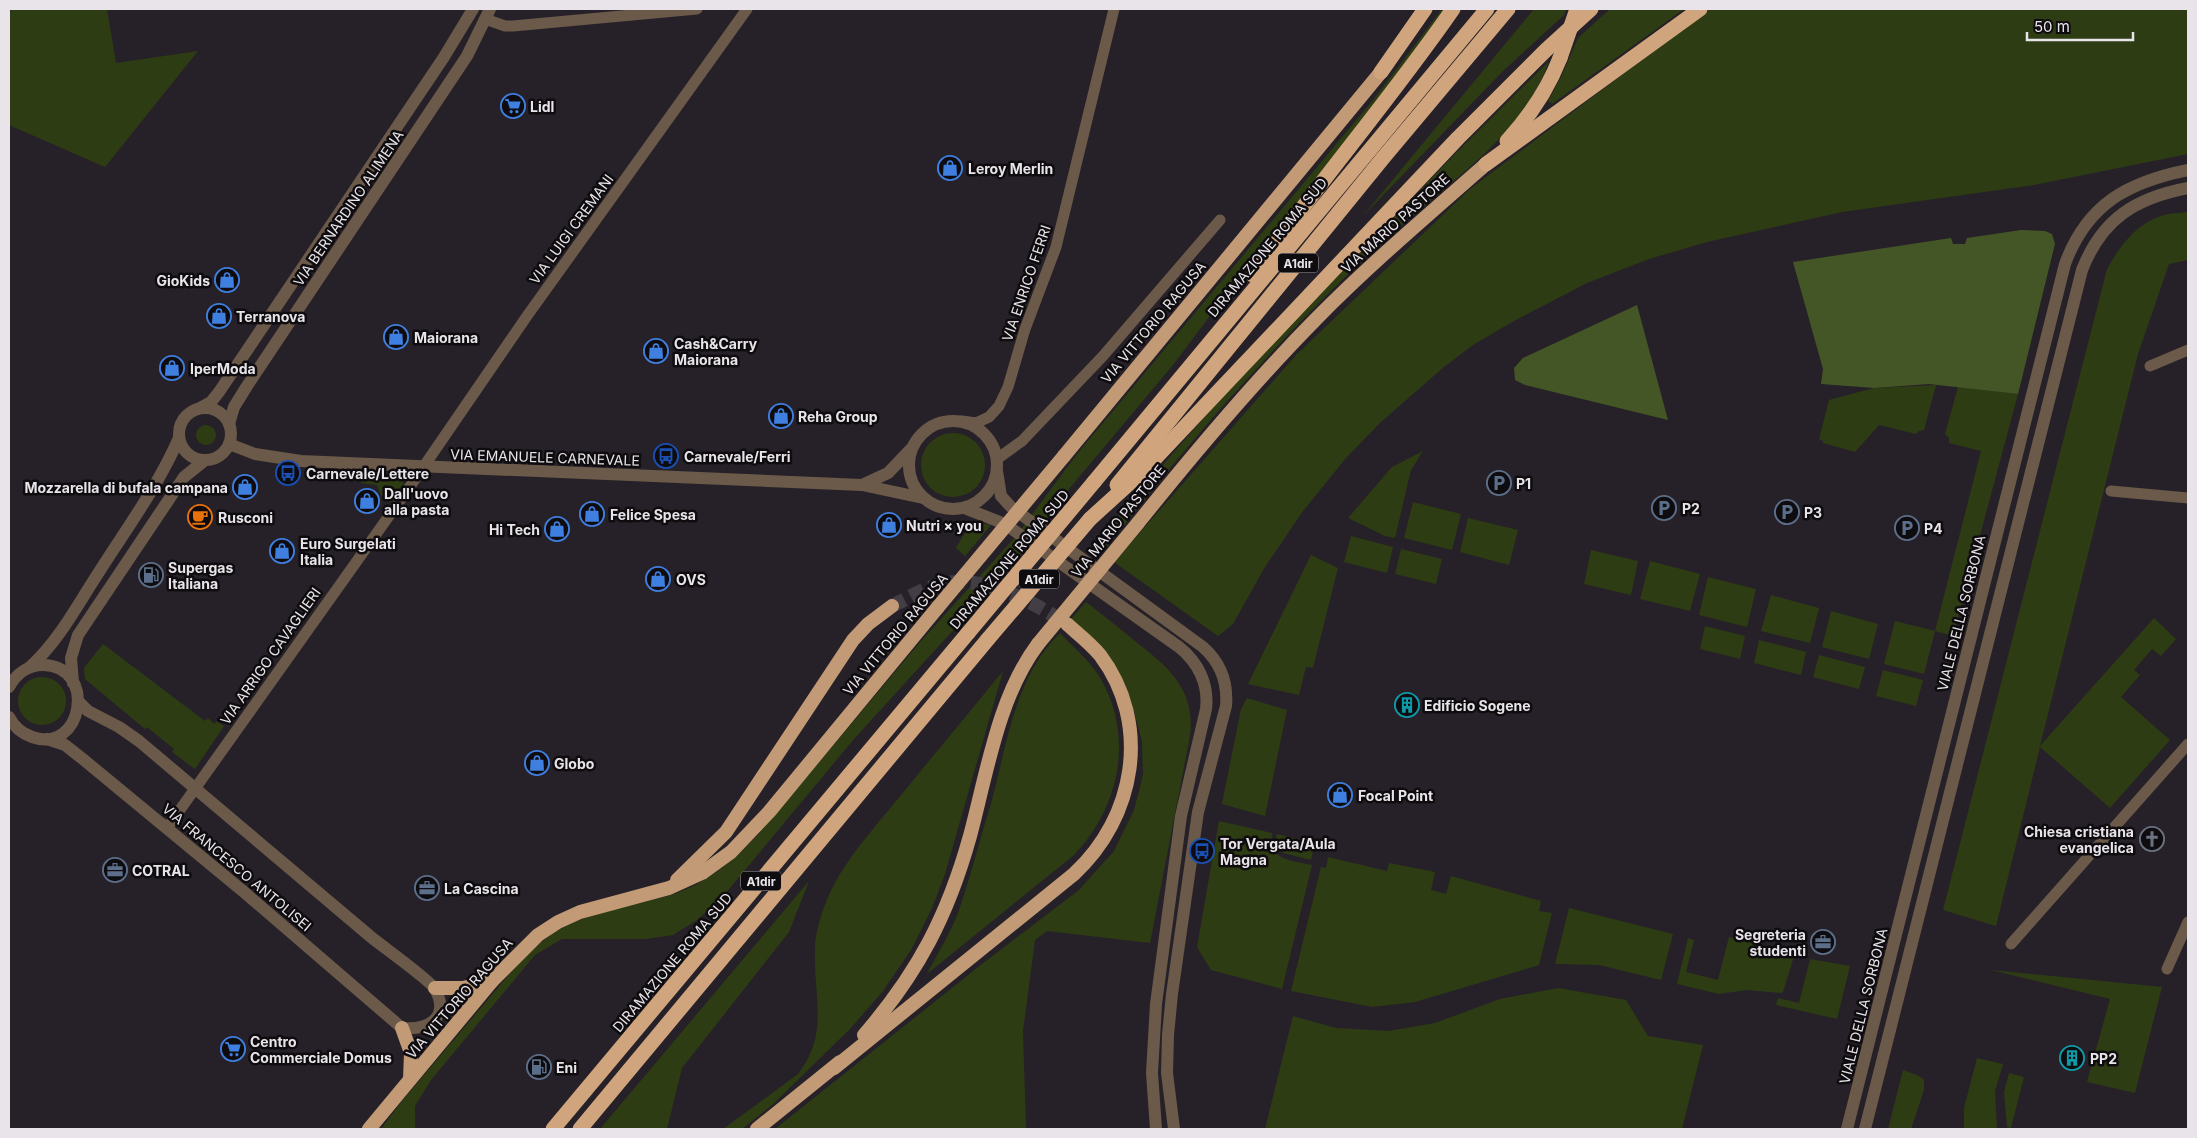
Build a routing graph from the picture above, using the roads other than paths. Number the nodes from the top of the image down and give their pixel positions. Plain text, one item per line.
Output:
1 (473, 9) edge
2 (697, 9) edge
3 (748, 9) edge
4 (1114, 9) edge
5 (1414, 9) edge
6 (1425, 9) edge
7 (1454, 9) edge
8 (1487, 9) edge
9 (1508, 9) edge
10 (1577, 9) edge
11 (1591, 9) edge
12 (1700, 9) edge
13 (488, 14) edge
14 (1381, 72) junction
15 (1486, 164) junction
16 (2188, 170) edge
17 (2188, 188) edge
18 (1220, 220) dead end
19 (2188, 350) edge
20 (1196, 358) junction
21 (2150, 366) dead end
22 (198, 409) junction
23 (962, 421) junction
24 (229, 424) junction
25 (179, 438) junction
26 (229, 444) junction
27 (911, 449) junction
28 (204, 461) junction
29 (997, 465) junction
30 (422, 468) junction
31 (862, 485) junction
32 (2111, 491) dead end
33 (923, 498) junction
34 (2188, 498) edge
35 (964, 508) junction
36 (1090, 519) junction
37 (892, 606) tunnel mouth
38 (1067, 624) tunnel mouth
39 (30, 668) junction
40 (73, 683) junction
41 (9, 687) edge
42 (78, 702) junction
43 (9, 718) edge
44 (14, 734) edge
45 (47, 738) junction
46 (2188, 744) edge
47 (195, 788) junction
48 (167, 828) junction
49 (669, 888) junction
50 (2188, 922) edge
51 (2011, 944) dead end
52 (2167, 969) dead end
53 (492, 981) junction
54 (435, 988) junction
55 (402, 1028) junction
56 (834, 1068) junction
57 (410, 1079) junction
58 (370, 1129) edge
59 (553, 1129) edge
60 (580, 1129) edge
61 (757, 1129) edge
62 (1156, 1129) edge
63 (1174, 1129) edge
64 (1847, 1129) edge
65 (1865, 1129) edge

1 - 22 street, VIA BERNARDINO ALIMENA
2 - 13 street
3 - 30 street, VIA LUIGI CREMANI
4 - 23 street, VIA ENRICO FERRI
5 - 14 highway
6 - 14 highway
7 - 20 highway
8 - 20 highway, DIRAMAZIONE ROMA SUD / A1dir
9 - 36 highway, A1dir
10 - 15 highway, bridge
11 - 36 highway
12 - 15 highway
13 - 24 street, VIA BERNARDINO ALIMENA
14 - 49 highway, VIA VITTORIO RAGUSA, bridge
15 - 56 highway, VIA MARIO PASTORE, bridge
16 - 64 street, VIALE DELLA SORBONA
17 - 65 street
18 - 29 street
19 - 21 street
20 - 59 highway, DIRAMAZIONE ROMA SUD / A1dir, bridge
22 - 24 street
22 - 25 street
23 - 27 street
23 - 29 street
24 - 26 street
25 - 28 street
25 - 39 street
26 - 28 street
26 - 30 street, VIA EMANUELE CARNEVALE
27 - 31 street, VIA EMANUELE CARNEVALE
27 - 33 street
28 - 40 street
29 - 35 street
29 - 63 street
30 - 31 street, VIA EMANUELE CARNEVALE
30 - 47 street, VIA ARRIGO CAVAGLIERI
31 - 33 street, VIA EMANUELE CARNEVALE
32 - 34 street
33 - 35 street
35 - 62 street
36 - 60 highway, A1dir, bridge
37 - 49 highway
38 - 56 highway
39 - 40 street
39 - 41 street
40 - 42 street
42 - 45 street
42 - 47 street
43 - 44 street
44 - 45 street, VIA FRANCESCO ANTOLISEI
45 - 48 street, VIA FRANCESCO ANTOLISEI
46 - 51 street
47 - 48 street, VIA ARRIGO CAVAGLIERI
47 - 54 street
48 - 55 street, VIA FRANCESCO ANTOLISEI
49 - 53 highway, VIA VITTORIO RAGUSA
50 - 52 street
53 - 54 highway
53 - 57 highway, VIA VITTORIO RAGUSA
54 - 55 street
55 - 57 highway
56 - 61 highway, VIA MARIO PASTORE
57 - 58 highway, VIA VITTORIO RAGUSA

